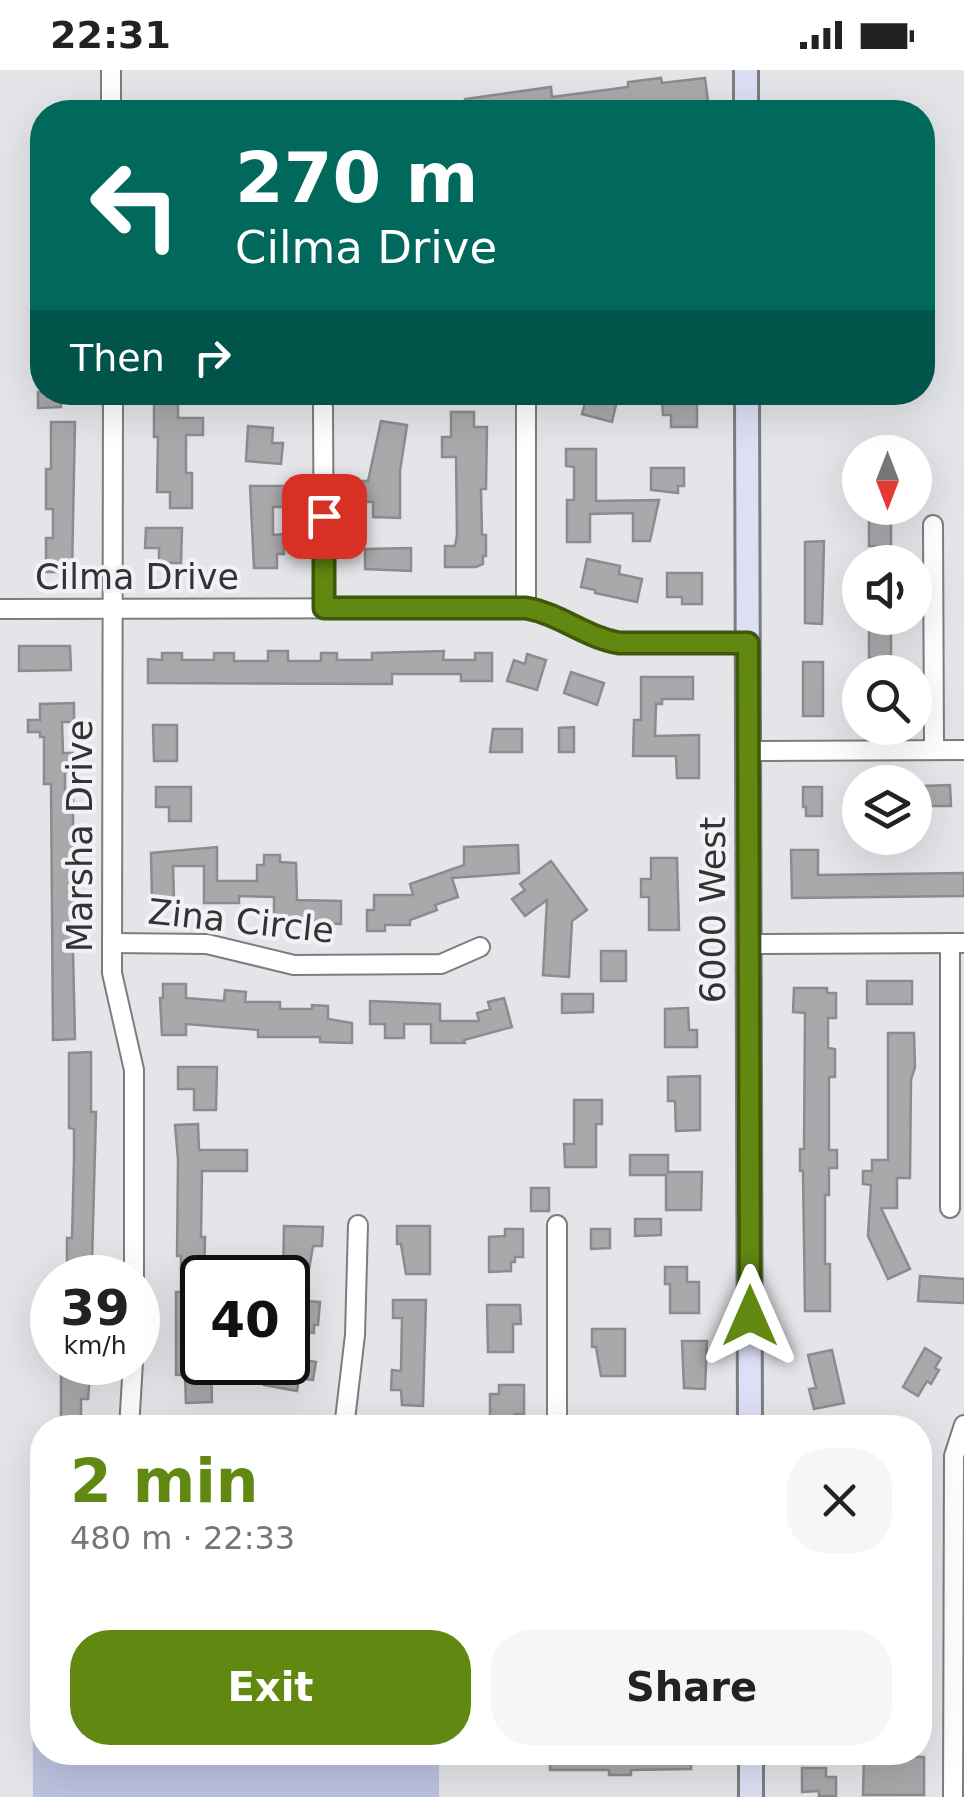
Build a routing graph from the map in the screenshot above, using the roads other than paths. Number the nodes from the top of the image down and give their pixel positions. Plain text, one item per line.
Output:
1 (111, 70) edge
2 (746, 70) edge
3 (111, 100) edge
4 (746, 100) edge
5 (112, 405) edge
6 (526, 405) edge
7 (746, 405) edge
8 (323, 408) dead end
9 (933, 525) dead end
10 (324, 608) junction
11 (526, 608) junction
12 (113, 609) junction
13 (0, 610) edge
14 (748, 643) junction
15 (934, 750) junction
16 (964, 750) edge
17 (748, 751) junction
18 (112, 943) junction
19 (957, 943) edge
20 (748, 944) junction
21 (480, 947) dead end
22 (957, 1138) edge
23 (950, 1208) dead end
24 (556, 1225) dead end
25 (358, 1226) dead end
26 (134, 1255) edge
27 (132, 1385) edge
28 (130, 1415) edge
29 (346, 1415) edge
30 (557, 1415) edge
31 (750, 1415) edge
32 (964, 1426) edge
33 (751, 1765) edge
34 (751, 1797) edge
35 (953, 1797) edge

1 - 3 street
2 - 4 street
5 - 12 street, Marsha Drive
6 - 11 street
7 - 14 street, 6000 West
8 - 10 street
9 - 15 street
10 - 11 street, Cilma Drive
10 - 12 street, Cilma Drive
11 - 14 street, Cilma Drive
12 - 13 street, Cilma Drive
12 - 18 street, Marsha Drive
14 - 17 street, 6000 West
15 - 16 street
15 - 17 street
17 - 20 street, 6000 West
18 - 21 street, Zina Circle
18 - 26 street, Marsha Drive
19 - 20 street
19 - 22 street
20 - 31 street, 6000 West
22 - 23 street
24 - 30 street
25 - 29 street
27 - 28 street
32 - 35 street
33 - 34 street

